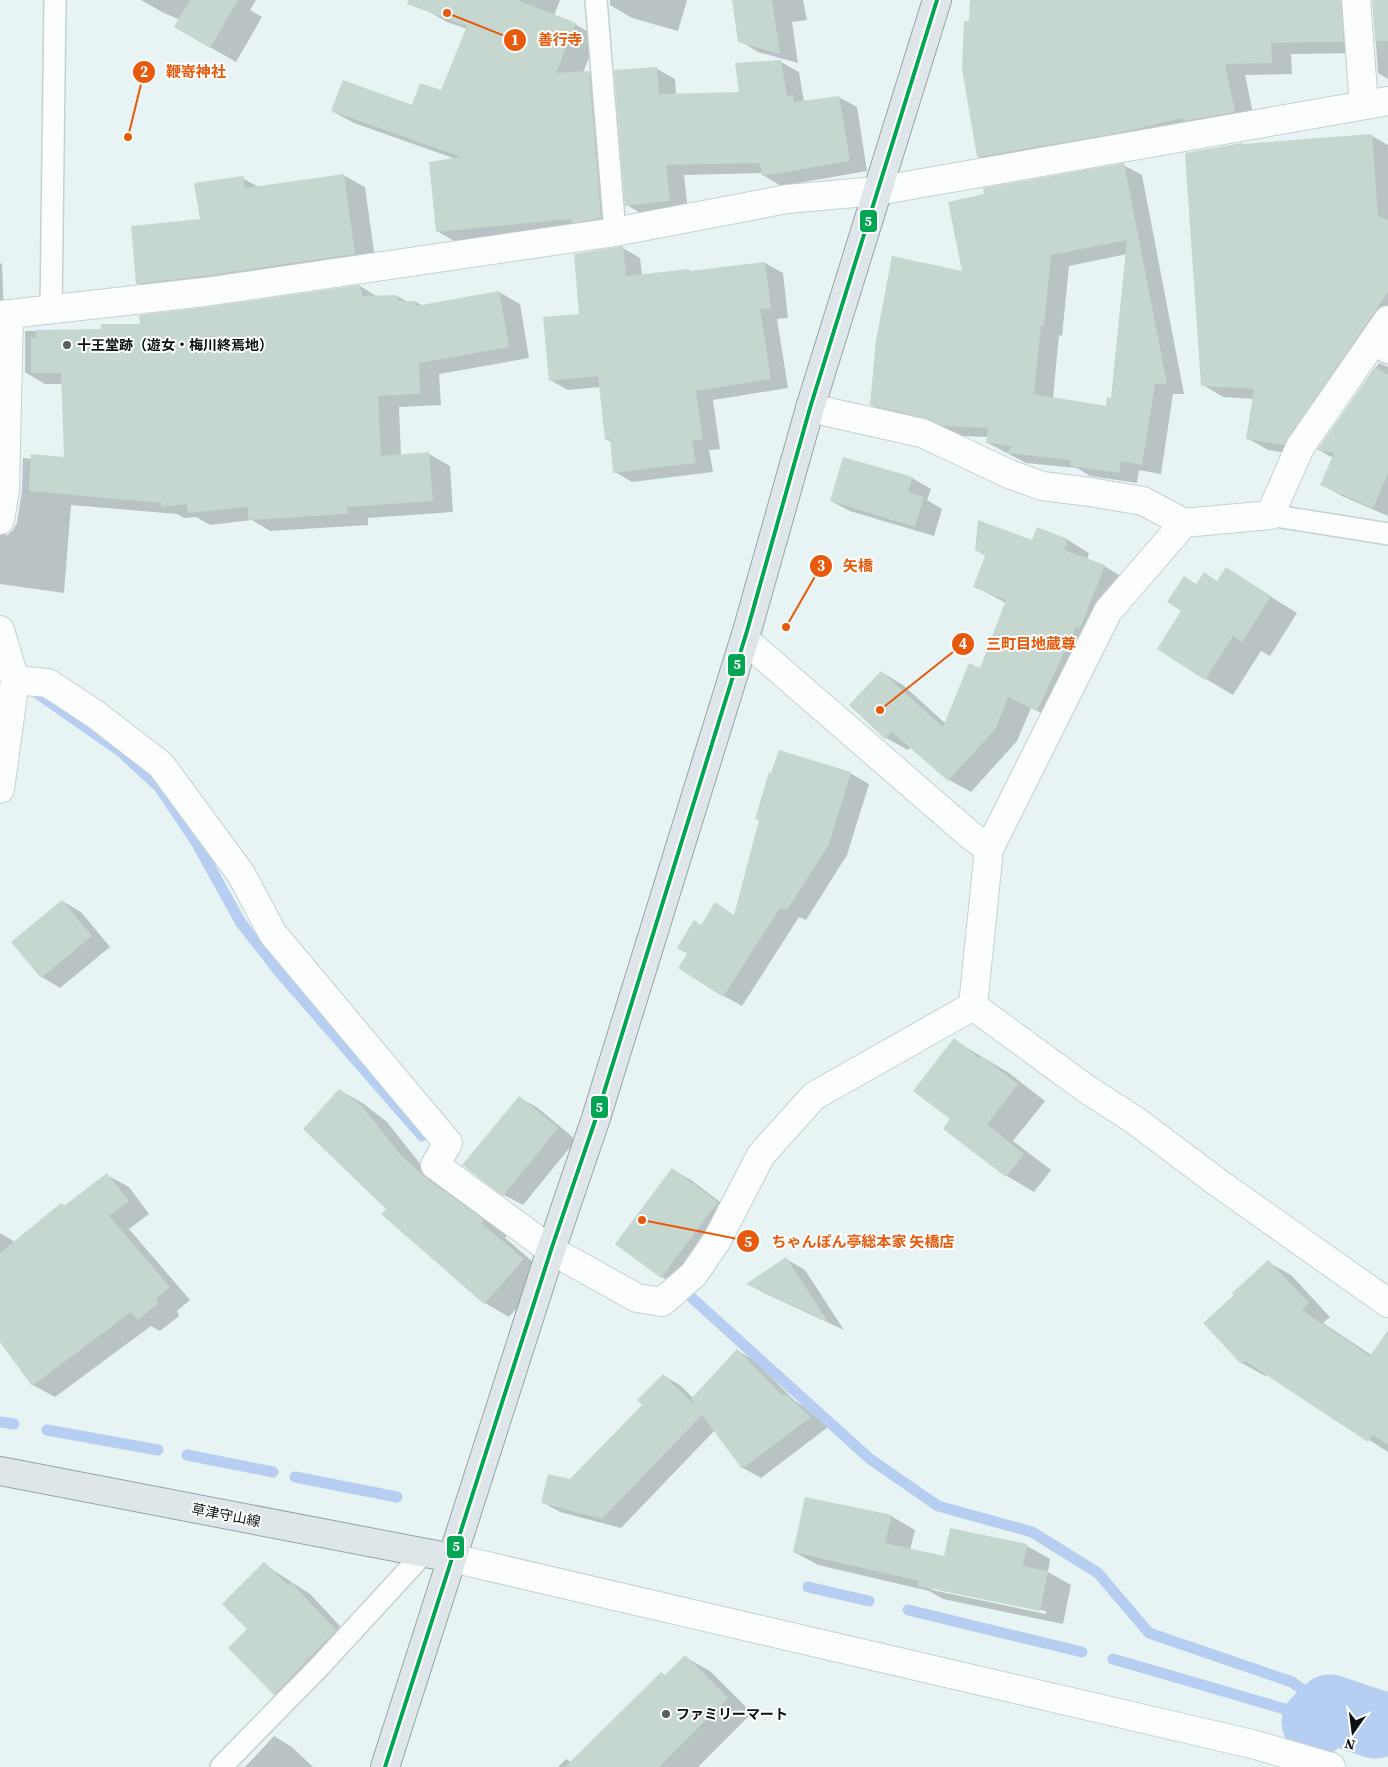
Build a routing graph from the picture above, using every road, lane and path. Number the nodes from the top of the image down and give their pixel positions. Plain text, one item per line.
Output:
1 (55, 0) edge
2 (596, 0) edge
3 (937, 0) edge
4 (1356, 0) edge
5 (1376, 103) edge
6 (877, 191) junction
7 (615, 232) junction
8 (51, 310) junction
9 (4, 315) edge
10 (1388, 320) edge
11 (1380, 348) edge
12 (810, 408) junction
13 (1270, 515) junction
14 (0, 520) edge
15 (1184, 523) junction
16 (1388, 534) edge
17 (0, 630) edge
18 (745, 640) junction
19 (15, 680) junction
20 (0, 789) edge
21 (988, 849) junction
22 (973, 1006) junction
23 (551, 1250) junction
24 (1388, 1303) edge
25 (0, 1472) edge
26 (424, 1553) junction
27 (452, 1558) junction
28 (221, 1767) edge
29 (385, 1767) edge
30 (1331, 1767) edge

1 - 8 lane
2 - 7 lane
3 - 6 main road
4 - 5 street
5 - 6 street
6 - 7 street
6 - 12 main road
7 - 8 street
8 - 9 street
9 - 14 street
10 - 11 street
11 - 13 street
12 - 15 street
12 - 18 main road
13 - 15 street
13 - 16 lane
15 - 21 street
17 - 19 street
18 - 21 street
18 - 23 main road
19 - 20 street
19 - 23 street
21 - 22 street
22 - 23 street
22 - 24 street
23 - 27 main road
25 - 26 main road, 草津守山線
26 - 27 main road, 草津守山線
26 - 28 lane
27 - 29 main road
27 - 30 street

